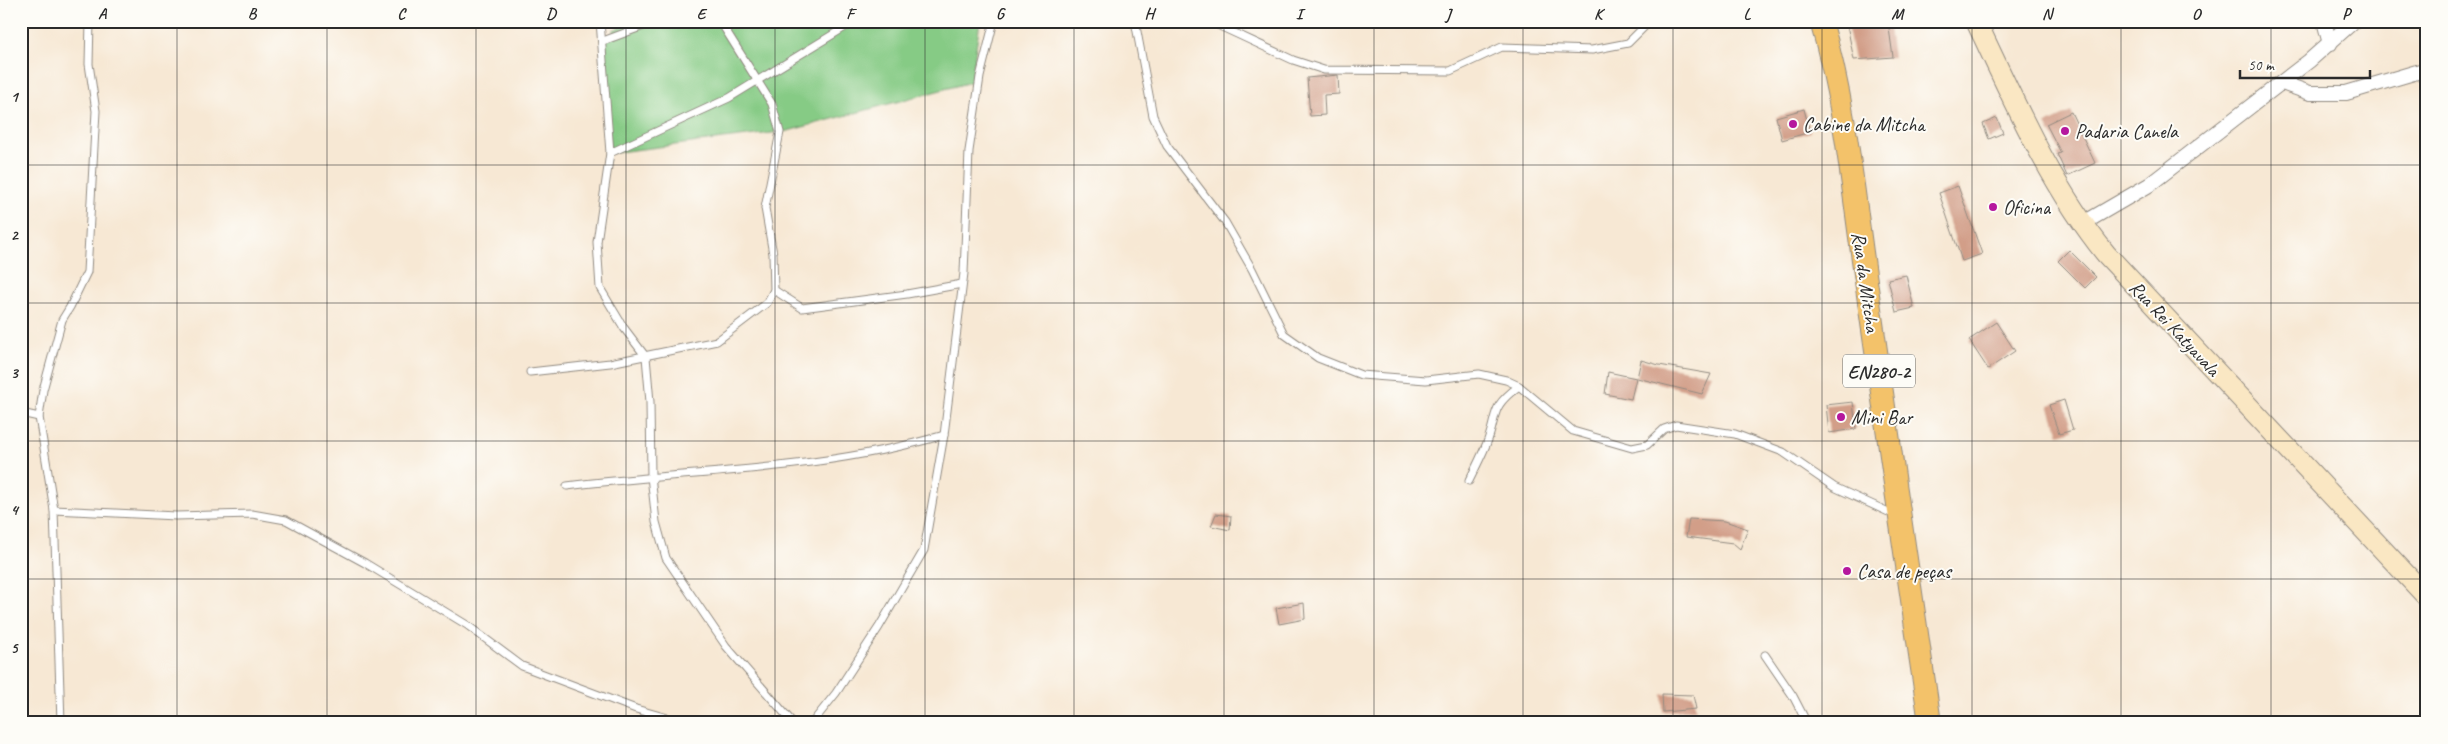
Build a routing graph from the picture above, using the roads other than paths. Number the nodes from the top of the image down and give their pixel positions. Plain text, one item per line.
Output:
1 (90, 21) edge
2 (600, 21) edge
3 (657, 21) edge
4 (720, 21) edge
5 (855, 21) edge
6 (994, 21) edge
7 (1135, 21) edge
8 (1209, 21) edge
9 (1650, 21) edge
10 (1821, 21) edge
11 (1976, 21) edge
12 (2324, 21) edge
13 (2354, 21) edge
14 (603, 41) junction
15 (2330, 44) junction
16 (2427, 69) edge
17 (758, 82) junction
18 (2282, 83) junction
19 (610, 153) junction
20 (2082, 224) junction
21 (962, 284) junction
22 (774, 290) junction
23 (646, 356) junction
24 (530, 372) dead end
25 (1519, 386) junction
26 (21, 412) edge
27 (39, 417) junction
28 (944, 435) junction
29 (652, 476) junction
30 (1469, 480) dead end
31 (567, 486) dead end
32 (54, 510) junction
33 (1898, 516) junction
34 (2427, 597) edge
35 (1765, 655) dead end
36 (61, 723) edge
37 (685, 723) edge
38 (793, 723) edge
39 (812, 723) edge
40 (1807, 723) edge
41 (1930, 723) edge

1 - 27 lane
2 - 14 lane
3 - 14 lane
4 - 17 lane
5 - 17 lane
6 - 21 lane
7 - 25 lane
8 - 9 lane
10 - 33 main road, Rua da Mitcha / EN280-2
11 - 20 main road, Rua Rei Katyavala
12 - 15 street
13 - 15 street
14 - 19 lane
15 - 18 street
16 - 18 street
17 - 19 lane
17 - 22 lane
18 - 20 street
19 - 23 lane
20 - 34 main road, Rua Rei Katyavala
21 - 22 lane
21 - 28 lane
22 - 23 lane
23 - 24 lane
23 - 29 lane
25 - 30 lane
25 - 33 lane
26 - 27 lane
27 - 32 lane
28 - 29 lane
28 - 39 lane
29 - 31 lane
29 - 38 lane
32 - 36 lane
32 - 37 lane
33 - 41 main road, Rua da Mitcha / EN280-2
35 - 40 lane

